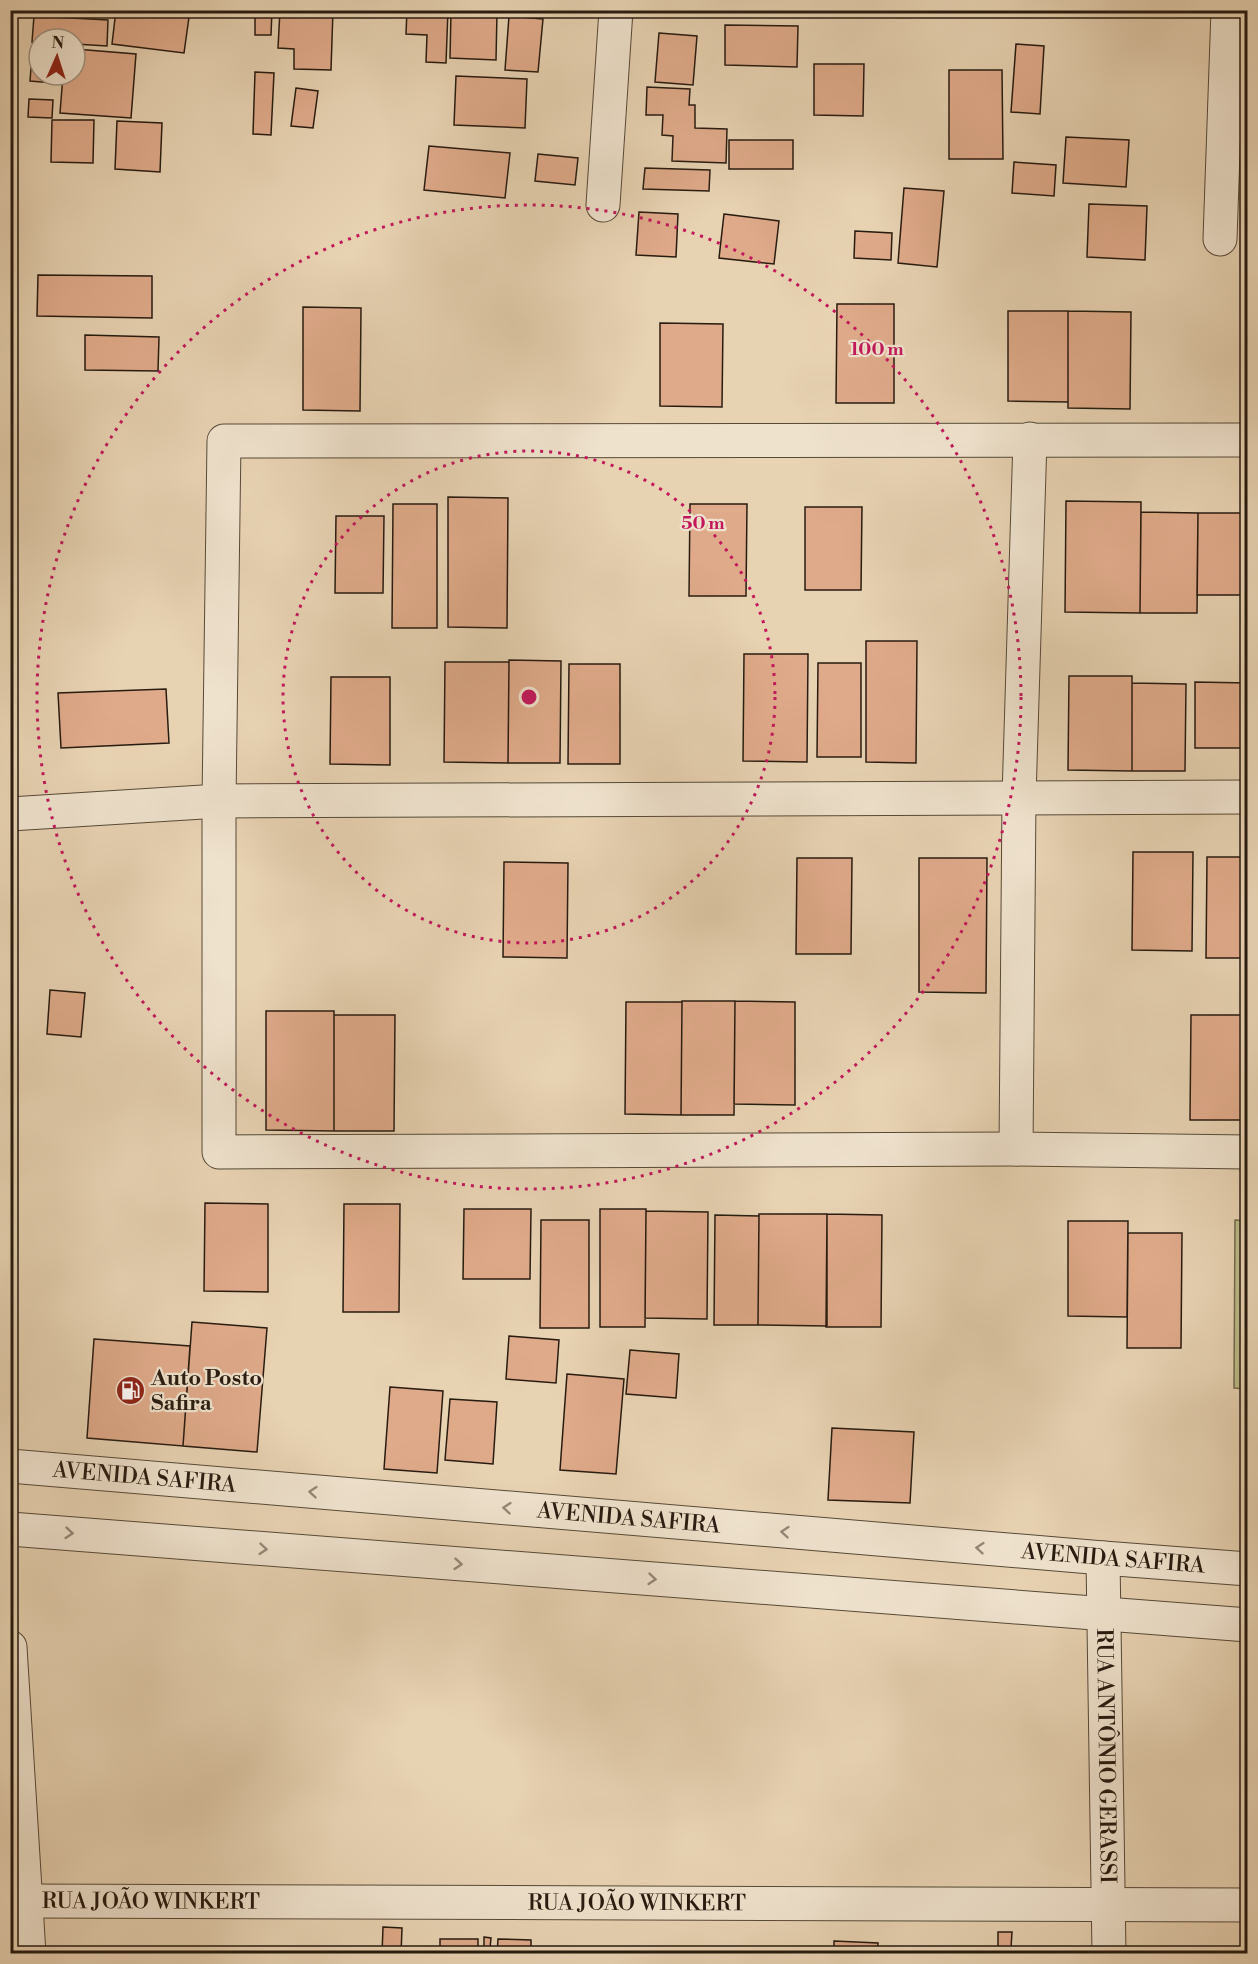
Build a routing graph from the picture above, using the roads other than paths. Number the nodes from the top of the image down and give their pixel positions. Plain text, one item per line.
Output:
1 (616, 10) edge
2 (1227, 11) edge
3 (1248, 12) edge
4 (603, 205) dead end
5 (1220, 239) dead end
6 (1030, 440) junction
7 (1248, 440) edge
8 (1019, 796) junction
9 (1248, 797) edge
10 (219, 801) junction
11 (10, 814) edge
12 (1016, 1149) junction
13 (1248, 1152) edge
14 (10, 1466) edge
15 (10, 1529) edge
16 (1103, 1558) junction
17 (1248, 1569) edge
18 (1103, 1615) junction
19 (1248, 1625) edge
20 (10, 1647) edge
21 (25, 1900) junction
22 (1109, 1904) junction
23 (1248, 1905) edge
24 (29, 1953) edge
25 (1109, 1953) edge

1 - 4 street
2 - 3 street
2 - 5 street
6 - 7 street
6 - 8 street
6 - 10 street
8 - 9 street
8 - 10 street
8 - 12 street
10 - 11 street
10 - 12 street
12 - 13 street
16 -> 14 street, AVENIDA SAFIRA
15 -> 18 street
16 - 17 street, AVENIDA SAFIRA
16 - 18 street, RUA ANTÔNIO GERASSI
18 - 19 street
18 - 22 street, RUA ANTÔNIO GERASSI
20 - 21 street
21 - 22 street, RUA JOÃO WINKERT
21 - 24 street
22 - 23 street, RUA JOÃO WINKERT
22 - 25 street, RUA ANTÔNIO GERASSI

